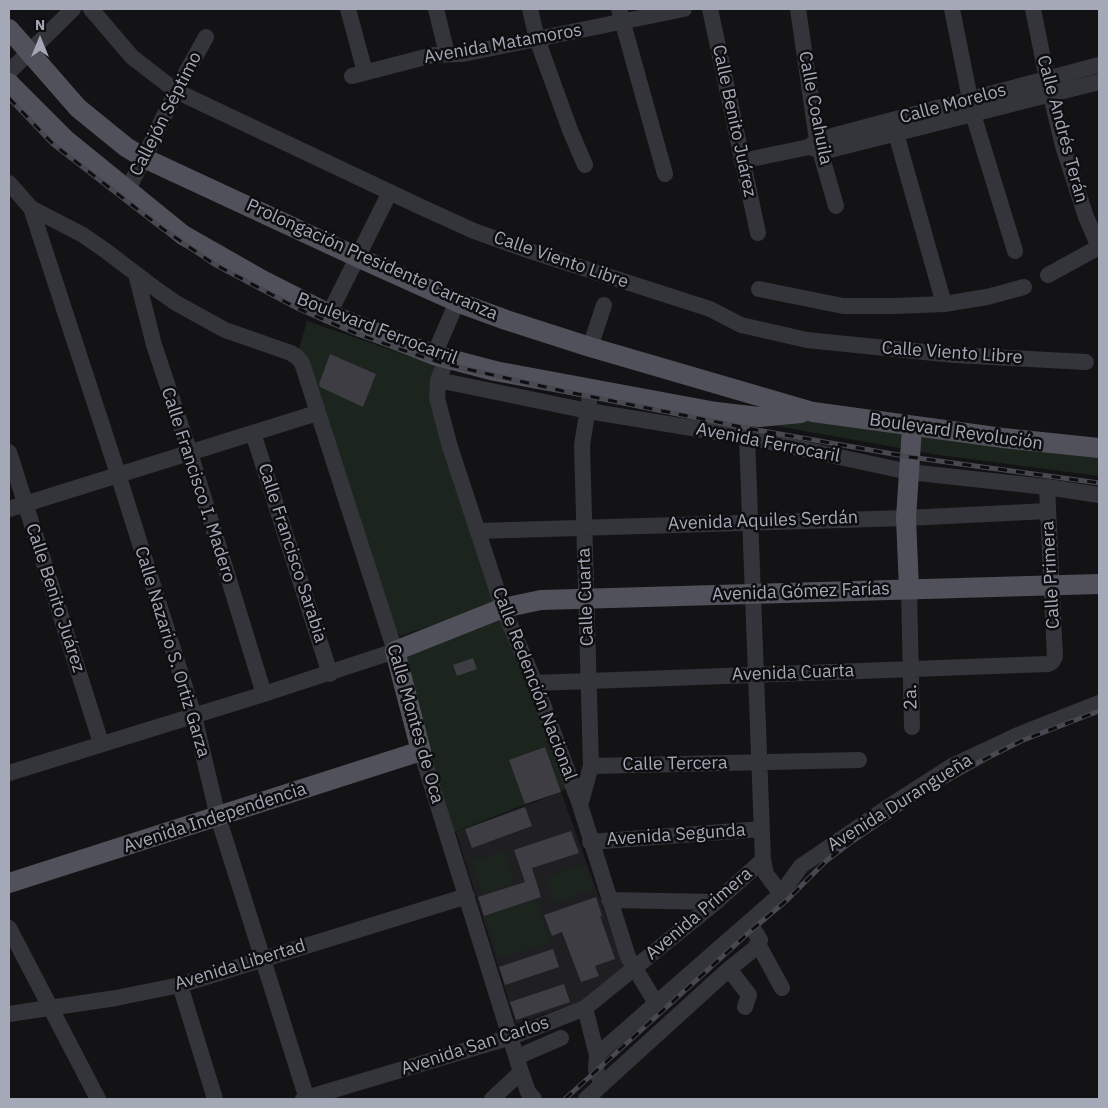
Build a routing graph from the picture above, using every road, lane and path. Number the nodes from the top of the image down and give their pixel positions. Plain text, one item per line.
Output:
1 (73, 9) edge
2 (92, 9) edge
3 (348, 9) edge
4 (436, 9) edge
5 (530, 9) edge
6 (684, 9) edge
7 (710, 9) edge
8 (798, 9) edge
9 (952, 9) edge
10 (1033, 9) edge
11 (620, 15) edge
12 (9, 29) edge
13 (206, 37) dead end
14 (537, 39) junction
15 (29, 53) junction
16 (447, 54) junction
17 (1099, 65) edge
18 (9, 72) edge
19 (1099, 82) edge
20 (9, 83) edge
21 (1049, 87) junction
22 (176, 91) junction
23 (971, 107) junction
24 (894, 127) junction
25 (816, 146) junction
26 (144, 158) junction
27 (742, 162) junction
28 (585, 166) dead end
29 (665, 174) dead end
30 (9, 183) edge
31 (127, 190) junction
32 (390, 192) junction
33 (836, 206) dead end
34 (31, 208) junction
35 (758, 233) dead end
36 (1099, 247) edge
37 (1015, 251) dead end
38 (357, 257) junction
39 (136, 274) junction
40 (1048, 275) dead end
41 (1024, 287) dead end
42 (758, 289) dead end
43 (457, 302) junction
44 (944, 304) junction
45 (604, 305) dead end
46 (329, 314) junction
47 (590, 347) junction
48 (441, 357) junction
49 (1086, 362) dead end
50 (438, 380) junction
51 (591, 389) junction
52 (588, 411) junction
53 (813, 412) junction
54 (317, 413) junction
55 (912, 427) junction
56 (253, 433) junction
57 (747, 437) junction
58 (1099, 448) edge
59 (9, 452) edge
60 (190, 453) junction
61 (909, 472) junction
62 (118, 474) junction
63 (1047, 487) junction
64 (1099, 495) edge
65 (26, 504) junction
66 (9, 509) edge
67 (1048, 511) junction
68 (906, 518) junction
69 (750, 521) junction
70 (584, 527) junction
71 (478, 531) junction
72 (1099, 584) edge
73 (1051, 586) junction
74 (909, 589) junction
75 (753, 594) junction
76 (586, 599) junction
77 (503, 608) junction
78 (394, 651) junction
79 (1052, 662) joint
80 (911, 668) junction
81 (330, 674) junction
82 (756, 674) junction
83 (589, 681) junction
84 (535, 683) junction
85 (264, 694) junction
86 (1099, 703) edge
87 (194, 716) junction
88 (912, 727) dead end
89 (101, 744) junction
90 (421, 751) junction
91 (859, 760) dead end
92 (759, 762) junction
93 (591, 766) junction
94 (9, 773) edge
95 (580, 804) junction
96 (218, 818) junction
97 (762, 829) junction
98 (590, 842) junction
99 (763, 860) junction
100 (9, 883) edge
101 (781, 894) junction
102 (467, 896) junction
103 (609, 900) junction
104 (716, 902) junction
105 (749, 922) junction
106 (9, 928) edge
107 (758, 944) junction
108 (262, 959) junction
109 (634, 967) junction
110 (729, 969) junction
111 (180, 985) junction
112 (782, 988) dead end
113 (656, 1002) junction
114 (745, 1007) dead end
115 (585, 1008) junction
116 (51, 1009) junction
117 (9, 1014) edge
118 (511, 1037) junction
119 (561, 1038) dead end
120 (597, 1055) junction
121 (519, 1064) junction
122 (602, 1085) junction
123 (98, 1099) edge
124 (215, 1099) edge
125 (305, 1099) edge
126 (492, 1099) edge
127 (534, 1099) edge
128 (586, 1099) edge

1 - 15 street
2 - 22 street, Calle Viento Libre
3 - 16 street, Avenida Matamoros
4 - 16 street
5 - 14 street
6 - 11 street, Avenida Matamoros
7 - 27 street, Calle Benito Juárez
8 - 25 street, Calle Coahuila
9 - 23 street
10 - 21 street, Calle Andrés Terán
11 - 14 street, Avenida Matamoros
11 - 29 street
12 - 15 main road, Prolongación Presidente Carranza
13 - 22 street, Callejón Séptimo
14 - 16 street, Avenida Matamoros
14 - 28 street
15 - 18 street
15 - 26 main road, Prolongación Presidente Carranza
17 - 21 street, Calle Morelos
19 - 21 street, Calle Morelos
20 - 31 main road, Boulevard Ferrocarril
21 - 23 street, Calle Morelos
21 - 36 street, Calle Andrés Terán
22 - 26 street, Callejón Séptimo
22 - 32 street, Calle Viento Libre
23 - 24 street, Calle Morelos
23 - 37 street
24 - 25 street, Calle Morelos
24 - 44 street
25 - 27 street, Calle Morelos
25 - 33 street, Calle Coahuila
26 - 31 street, Callejón Séptimo
26 - 38 main road, Prolongación Presidente Carranza
27 - 35 street, Calle Benito Juárez
30 - 34 street
31 - 46 main road, Boulevard Ferrocarril
32 - 38 street
32 - 49 street, Calle Viento Libre
34 - 39 street
34 - 62 street, Calle Nazario S. Ortiz Garza
36 - 40 street
38 - 43 main road, Prolongación Presidente Carranza
38 - 46 street
39 - 54 street, Calle Montes de Oca
39 - 60 street, Calle Francisco I. Madero
41 - 44 street
42 - 44 street
43 - 47 main road, Prolongación Presidente Carranza
43 - 48 street, Calle Redención Nacional
45 - 47 street
46 - 48 main road, Boulevard Ferrocarril
47 - 53 main road, Prolongación Presidente Carranza
48 - 50 street, Calle Redención Nacional
48 - 51 main road, Boulevard Ferrocarril
50 - 52 street, Avenida Ferrocaril
50 - 71 street, Calle Redención Nacional
51 - 52 street, Calle Cuarta
51 - 53 main road, Boulevard Ferrocarril
52 - 57 street, Avenida Ferrocaril
52 - 70 street, Calle Cuarta
53 - 55 main road, Boulevard Revolución
54 - 56 street
54 - 78 street, Calle Montes de Oca
55 - 58 main road, Boulevard Revolución
55 - 61 main road
56 - 60 street
56 - 81 street, Calle Francisco Sarabia
57 - 61 street, Avenida Ferrocaril
57 - 69 street
59 - 65 street, Calle Benito Juárez
60 - 62 street
60 - 85 street, Calle Francisco I. Madero
61 - 63 street, Avenida Ferrocaril
61 - 68 main road
62 - 65 street
62 - 87 street, Calle Nazario S. Ortiz Garza
63 - 64 street, Avenida Ferrocaril
63 - 67 street, Calle Primera
65 - 66 street
65 - 89 street, Calle Benito Juárez
67 - 68 street, Avenida Aquiles Serdán
67 - 73 street, Calle Primera
68 - 69 street, Avenida Aquiles Serdán
68 - 74 main road
69 - 70 street, Avenida Aquiles Serdán
69 - 75 street
70 - 71 street, Avenida Aquiles Serdán
70 - 76 street, Calle Cuarta
71 - 77 street, Calle Redención Nacional
72 - 73 main road, Avenida Gómez Farías
73 - 74 main road, Avenida Gómez Farías
73 - 79 street, Calle Primera
74 - 75 main road, Avenida Gómez Farías
74 - 80 street, 2a.
75 - 76 main road, Avenida Gómez Farías
75 - 82 street
76 - 77 main road, Avenida Gómez Farías
76 - 83 street, Calle Cuarta
77 - 78 main road
77 - 84 street, Calle Redención Nacional
78 - 81 street
78 - 90 main road, Calle Montes de Oca
79 - 80 street, Avenida Cuarta
80 - 82 street, Avenida Cuarta
80 - 88 street, 2a.
81 - 85 street
82 - 83 street, Avenida Cuarta
82 - 92 street
83 - 84 street, Avenida Cuarta
83 - 93 street, Calle Cuarta
84 - 95 street, Calle Redención Nacional
85 - 87 street
86 - 101 street, Avenida Durangueña
87 - 89 street
87 - 96 street, Calle Nazario S. Ortiz Garza
89 - 94 street
90 - 96 main road, Avenida Independencia
90 - 102 street, Calle Montes de Oca
91 - 92 street, Calle Tercera
92 - 93 street, Calle Tercera
92 - 97 street
93 - 95 street, Calle Cuarta
95 - 98 street, Calle Redención Nacional
96 - 100 main road, Avenida Independencia
96 - 108 street, Calle Nazario S. Ortiz Garza
97 - 98 street, Avenida Segunda
97 - 99 street
98 - 103 street, Calle Redención Nacional
99 - 101 street
99 - 104 street, Avenida Primera
101 - 105 street, Avenida Durangueña
102 - 108 street, Avenida Libertad
102 - 118 street, Calle Montes de Oca
103 - 104 street
103 - 109 street, Calle Redención Nacional
104 - 109 street, Avenida Primera
105 - 107 street
105 - 113 street, Avenida Durangueña
106 - 116 street
107 - 110 street
107 - 112 street
108 - 111 street, Avenida Libertad
108 - 125 street, Calle Nazario S. Ortiz Garza
109 - 113 street, Calle Redención Nacional
109 - 115 street, Avenida San Carlos
110 - 114 street
110 - 122 street
111 - 116 street, Avenida Libertad
111 - 124 street
113 - 120 street, Avenida Durangueña
115 - 118 street, Avenida San Carlos
115 - 120 street
116 - 117 street, Avenida Libertad
116 - 123 street
118 - 121 street, Calle Montes de Oca
118 - 125 street, Avenida San Carlos
119 - 121 street
120 - 122 street
121 - 126 street
121 - 127 street, Calle Montes de Oca
122 - 128 street

